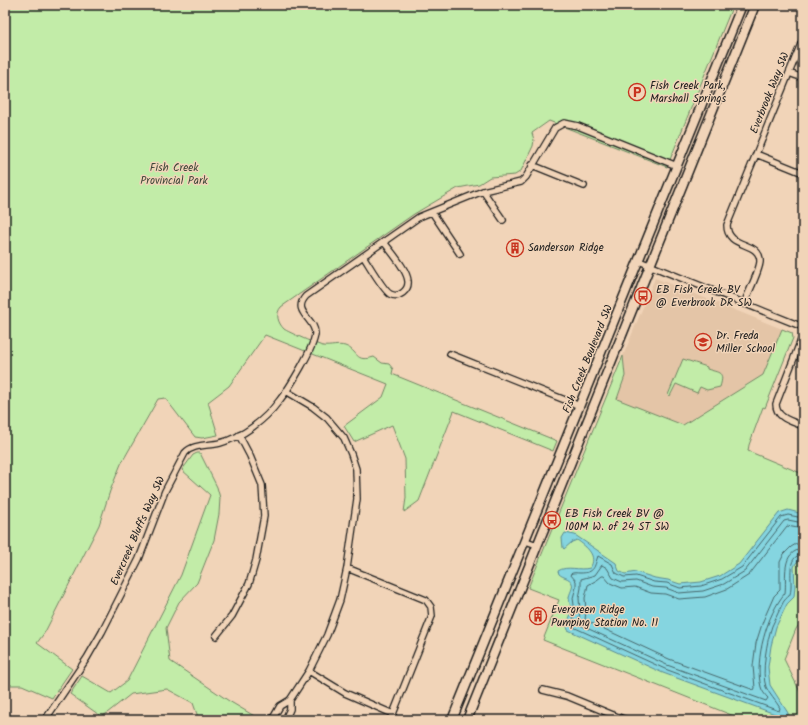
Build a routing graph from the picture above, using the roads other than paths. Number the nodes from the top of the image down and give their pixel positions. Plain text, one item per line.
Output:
1 (742, 5) edge
2 (754, 5) edge
3 (803, 39) edge
4 (789, 73) junction
5 (803, 78) edge
6 (756, 154) junction
7 (532, 165) junction
8 (677, 166) junction
9 (803, 173) edge
10 (584, 186) dead end
11 (483, 191) junction
12 (432, 212) junction
13 (503, 220) dead end
14 (384, 242) junction
15 (460, 254) dead end
16 (363, 256) junction
17 (639, 261) junction
18 (649, 265) junction
19 (744, 304) junction
20 (803, 327) edge
21 (803, 335) edge
22 (450, 354) dead end
23 (286, 391) junction
24 (580, 406) junction
25 (803, 426) edge
26 (239, 435) junction
27 (526, 541) junction
28 (537, 545) junction
29 (347, 568) junction
30 (216, 636) dead end
31 (309, 671) junction
32 (544, 690) dead end
33 (290, 700) junction
34 (392, 714) junction
35 (612, 717) edge
36 (45, 720) edge
37 (272, 720) edge
38 (285, 720) edge
39 (390, 720) edge
40 (452, 720) edge
41 (467, 720) edge
42 (626, 720) edge

1 - 8 main road, Fish Creek Boulevard SW
2 - 18 main road, Fish Creek Boulevard SW
3 - 4 street, Everbrook Way SW
4 - 5 street
4 - 6 street, Everbrook Way SW
6 - 9 street
6 - 19 street, Everbrook Way SW
7 - 8 street
7 - 10 street
7 - 11 street
8 - 17 main road, Fish Creek Boulevard SW
11 - 12 street
11 - 13 street
12 - 14 street
12 - 15 street
14 - 16 street
14 - 16 street
16 - 23 street, Evercreek Bluffs Way SW
17 - 18 street
17 - 24 main road, Fish Creek Boulevard SW
18 - 19 street
18 - 28 main road, Fish Creek Boulevard SW
19 - 20 street
21 - 25 street
22 - 24 street
23 - 26 street, Evercreek Bluffs Way SW
23 - 29 street
24 - 27 main road, Fish Creek Boulevard SW
26 - 30 street
26 - 36 street, Evercreek Bluffs Way SW
27 - 28 street
27 - 40 main road, Fish Creek Boulevard SW
28 - 41 main road, Fish Creek Boulevard SW
29 - 31 street
29 - 34 street
31 - 33 street
31 - 34 street
32 - 35 street
33 - 37 street
33 - 38 street
34 - 39 street
35 - 42 street

